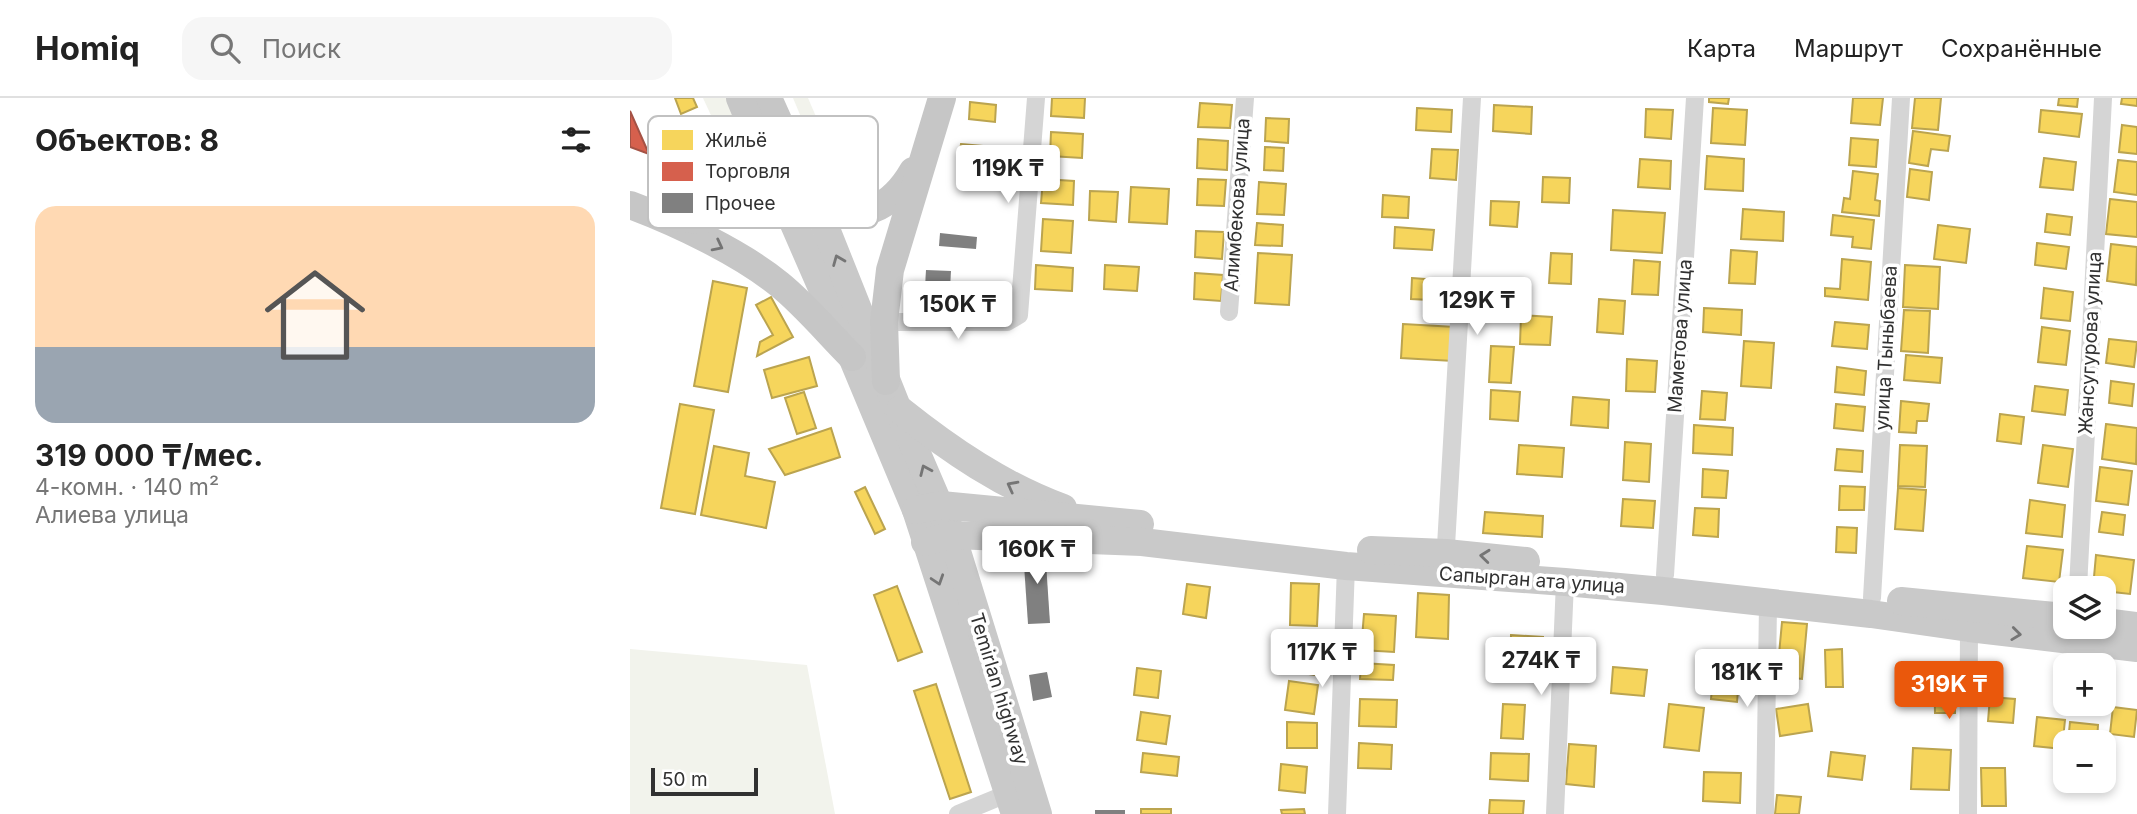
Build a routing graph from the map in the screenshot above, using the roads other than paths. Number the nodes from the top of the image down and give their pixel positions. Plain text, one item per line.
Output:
1 (740, 98) edge
2 (768, 98) edge
3 (942, 98) edge
4 (1036, 98) edge
5 (1245, 98) edge
6 (1472, 98) edge
7 (1695, 98) edge
8 (1901, 98) edge
9 (2103, 98) edge
10 (748, 116) edge
11 (776, 116) edge
12 (925, 151) junction
13 (630, 205) edge
14 (878, 207) edge
15 (648, 212) edge
16 (682, 228) edge
17 (796, 228) edge
18 (826, 228) edge
19 (1229, 312) dead end
20 (884, 322) junction
21 (852, 357) junction
22 (887, 381) junction
23 (897, 407) junction
24 (928, 508) junction
25 (1098, 520) junction
26 (952, 535) junction
27 (925, 542) junction
28 (1445, 563) junction
29 (1346, 566) junction
30 (1665, 575) junction
31 (2079, 576) edge
32 (1565, 582) junction
33 (1872, 598) junction
34 (1768, 604) junction
35 (2053, 616) edge
36 (2116, 623) edge
37 (2137, 626) edge
38 (1969, 628) junction
39 (2137, 649) edge
40 (1012, 803) edge
41 (958, 814) edge
42 (1038, 814) edge
43 (1337, 814) edge
44 (1555, 814) edge
45 (1765, 814) edge
46 (1968, 814) edge

1 - 10 highway
2 - 11 highway, Temirlan highway
3 - 12 highway
4 - 20 street
5 - 19 street, Алимбекова улица
6 - 28 street
7 - 30 street, Маметова улица
8 - 33 street, улица Тыныбаева
9 - 31 street, Жансугурова улица
12 - 14 highway
12 - 20 highway
13 - 15 highway
16 -> 21 highway
17 - 21 main road, Temirlan highway
22 -> 18 main road, Temirlan highway
20 - 22 highway
21 - 24 main road, Temirlan highway
22 - 23 main road, Temirlan highway
24 -> 23 main road, Temirlan highway
25 -> 23 main road
24 - 25 main road, Сапырган ата улица
24 - 26 main road, Temirlan highway
24 - 27 main road, Temirlan highway
25 - 28 main road, Сапырган ата улица
26 - 27 main road, Сапырган ата улица
26 - 29 main road, Сапырган ата улица
26 - 42 main road, Temirlan highway
27 -> 40 main road, Temirlan highway
28 - 29 main road, Сапырган ата улица
30 -> 28 main road, Сапырган ата улица
28 - 32 main road, Сапырган ата улица
29 - 43 street
30 - 33 main road, Сапырган ата улица
32 - 34 main road, Сапырган ата улица
32 - 44 street
33 - 35 main road, Сапырган ата улица
34 - 38 main road, Сапырган ата улица
34 - 45 street
36 - 37 main road
38 -> 39 main road, Сапырган ата улица
38 - 46 street
40 - 41 street

